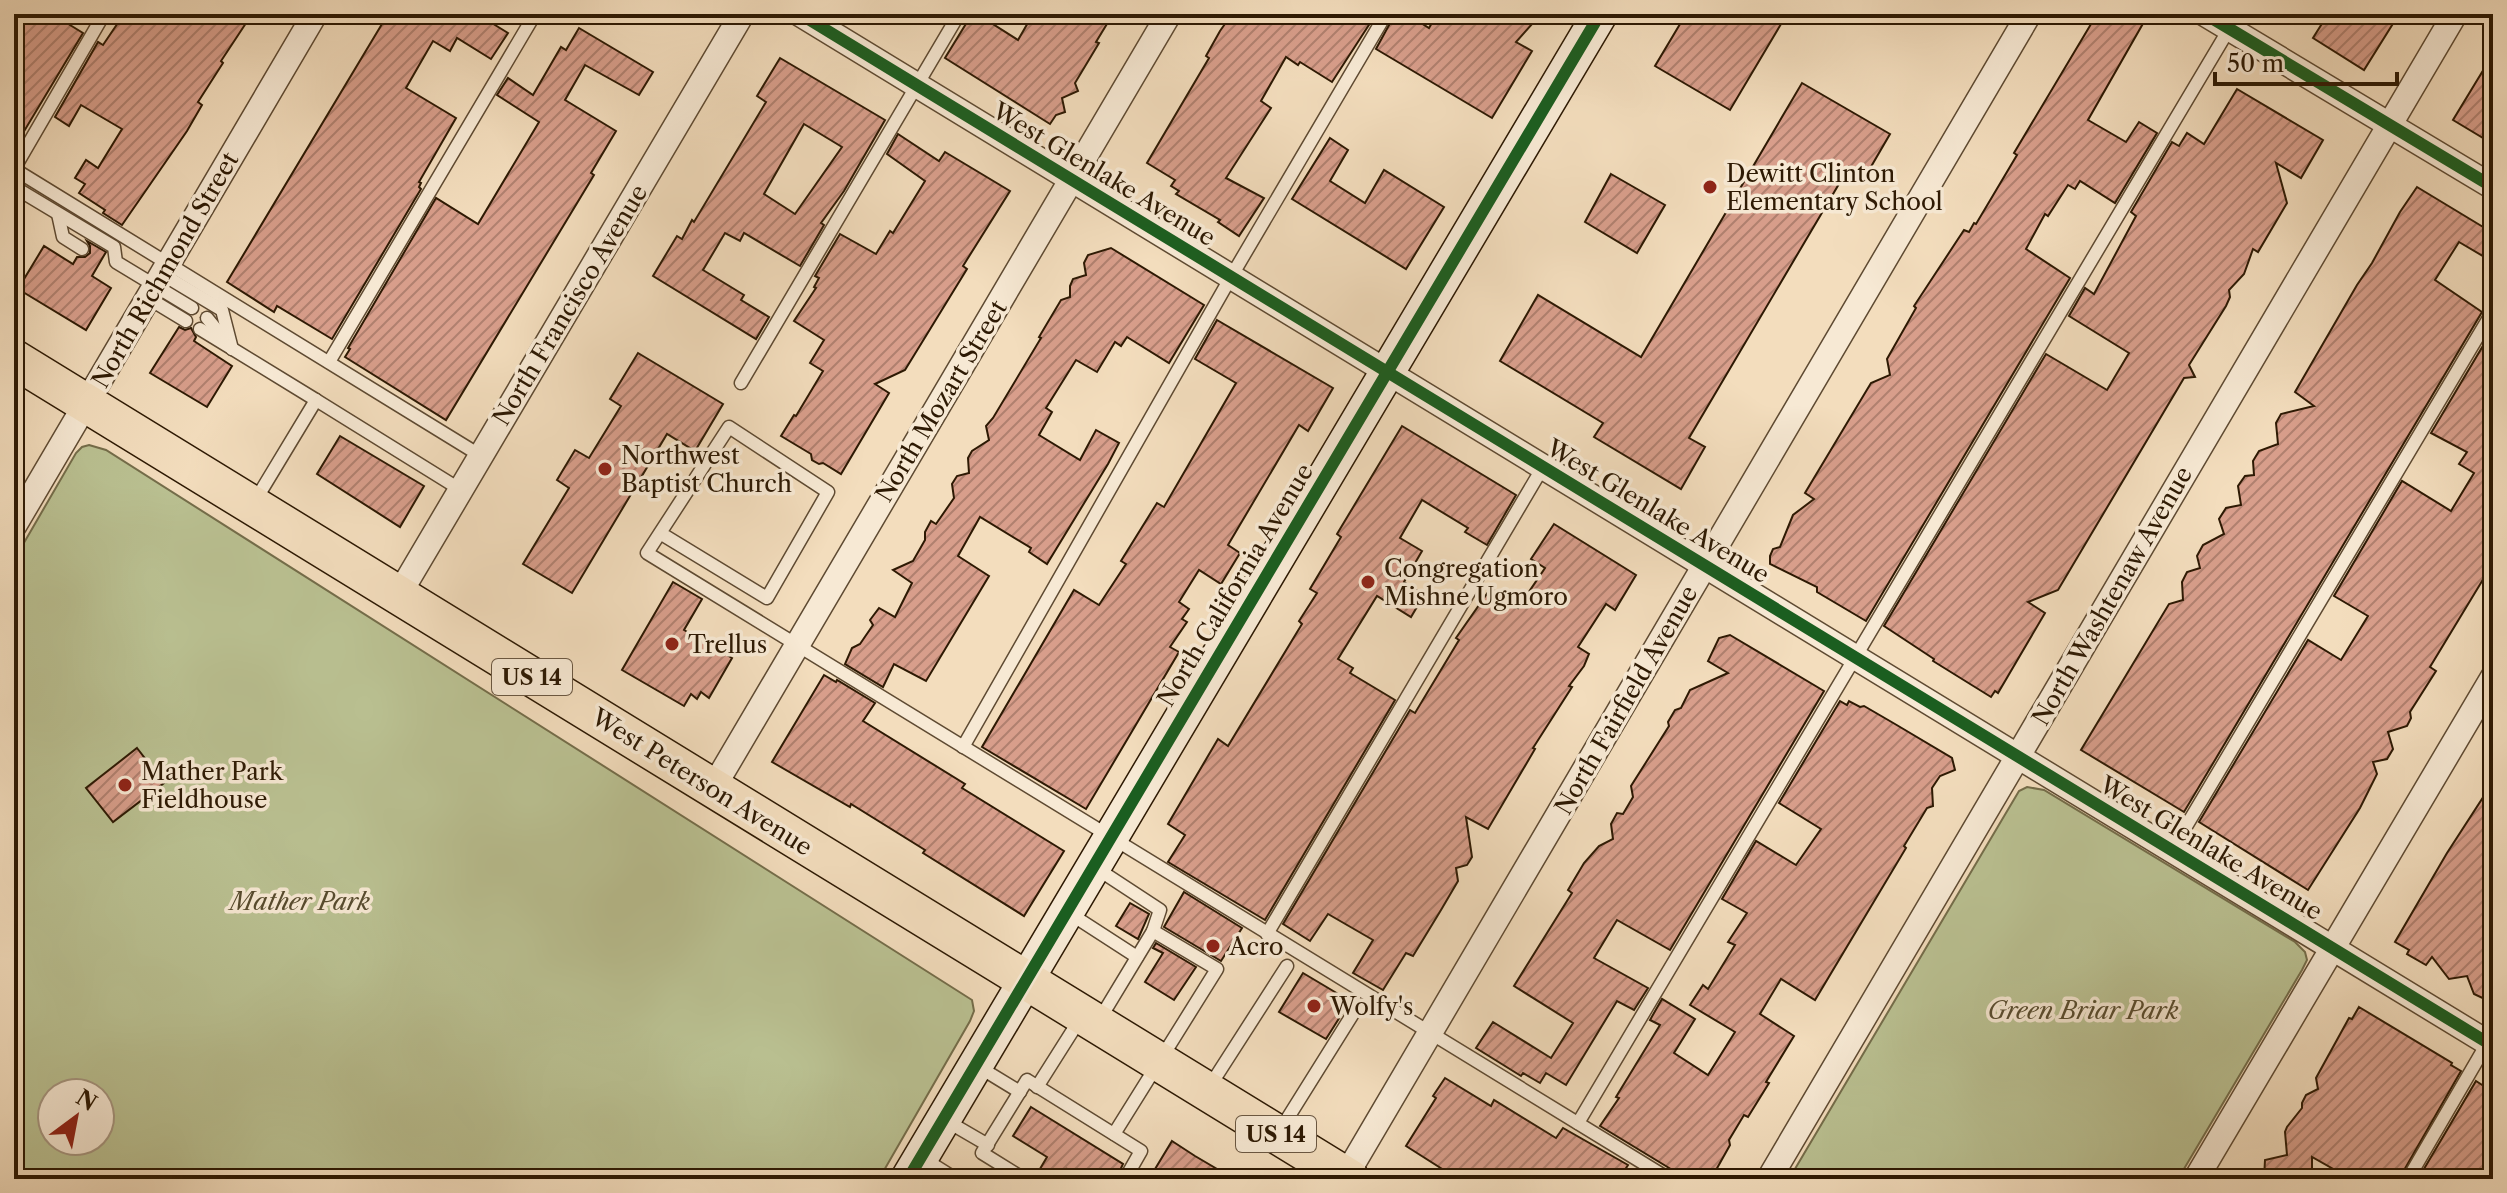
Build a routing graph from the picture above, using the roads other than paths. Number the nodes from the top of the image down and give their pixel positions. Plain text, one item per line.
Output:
1 (104, 14) edge
2 (315, 14) edge
3 (535, 14) edge
4 (742, 14) edge
5 (800, 14) edge
6 (959, 14) edge
7 (1169, 14) edge
8 (1386, 14) edge
9 (1600, 14) edge
10 (2029, 14) edge
11 (2205, 14) edge
12 (2455, 14) edge
13 (2233, 21) edge
14 (917, 85) junction
15 (2389, 125) junction
16 (14, 169) edge
17 (1072, 180) junction
18 (2493, 187) edge
19 (15, 189) edge
20 (58, 214) junction
21 (82, 249) dead end
22 (101, 261) dead end
23 (116, 262) junction
24 (1231, 277) junction
25 (159, 280) junction
26 (192, 308) dead end
27 (2493, 311) edge
28 (186, 321) dead end
29 (204, 323) dead end
30 (232, 349) junction
31 (14, 359) edge
32 (329, 362) junction
33 (1387, 372) junction
34 (741, 383) dead end
35 (316, 400) junction
36 (86, 403) junction
37 (481, 456) junction
38 (1543, 467) junction
39 (461, 490) junction
40 (252, 506) junction
41 (14, 526) edge
42 (660, 533) junction
43 (1705, 565) junction
44 (398, 596) junction
45 (797, 644) junction
46 (1857, 658) junction
47 (2493, 677) edge
48 (963, 747) junction
49 (2018, 756) junction
50 (713, 788) junction
51 (2172, 850) junction
52 (1102, 852) junction
53 (1066, 911) junction
54 (1153, 931) junction
55 (1267, 934) junction
56 (2333, 948) junction
57 (1137, 957) junction
58 (1287, 966) dead end
59 (1025, 980) junction
60 (1354, 1012) dead end
61 (1090, 1020) junction
62 (1430, 1033) junction
63 (2491, 1041) edge
64 (1160, 1063) junction
65 (976, 1065) junction
66 (1037, 1087) junction
67 (1020, 1092) junction
68 (1206, 1092) junction
69 (943, 1119) junction
70 (1578, 1123) junction
71 (1114, 1134) junction
72 (1277, 1135) junction
73 (988, 1145) junction
74 (915, 1168) edge
75 (1346, 1178) edge
76 (956, 1179) edge
77 (1024, 1179) edge
78 (1125, 1179) edge
79 (1669, 1179) edge
80 (1769, 1179) edge
81 (2196, 1179) edge
82 (2408, 1179) edge

1 - 16 lane
2 - 25 street, North Richmond Street
3 - 32 lane
4 - 37 street, North Francisco Avenue
5 - 14 street, West Glenlake Avenue
6 - 14 lane
7 - 17 street, North Mozart Street
8 - 24 lane
9 - 33 main road, North California Avenue
10 - 43 street, North Fairfield Avenue
11 - 13 street
12 - 15 street, North Washtenaw Avenue
13 - 15 street
13 - 46 lane
14 - 17 street, West Glenlake Avenue
14 - 34 lane
15 - 18 street
15 - 49 street, North Washtenaw Avenue
16 - 25 lane
17 - 24 street, West Glenlake Avenue
17 - 45 street, North Mozart Street
19 - 20 lane
20 - 21 lane
20 - 23 lane
22 - 23 lane
23 - 25 lane
24 - 33 street, West Glenlake Avenue
24 - 48 lane
25 - 26 lane
25 - 28 lane
25 - 30 lane
25 - 32 lane
25 - 36 street, North Richmond Street
27 - 51 lane
29 - 30 lane
30 - 35 lane
31 - 36 main road, West Peterson Avenue / US 14
32 - 37 lane
33 - 38 street, West Glenlake Avenue
33 - 52 main road, North California Avenue
35 - 39 lane
35 - 40 lane
36 - 40 main road, West Peterson Avenue / US 14
36 - 41 street, North Richmond Street
37 - 39 street, North Francisco Avenue
38 - 43 street, West Glenlake Avenue
38 - 55 lane
39 - 44 street, North Francisco Avenue
40 - 44 main road, West Peterson Avenue / US 14
42 - 42 lane
42 - 45 lane
43 - 46 street, West Glenlake Avenue
43 - 62 street, North Fairfield Avenue
44 - 50 main road, West Peterson Avenue / US 14
45 - 48 lane
45 - 50 street, North Mozart Street
46 - 49 street, West Glenlake Avenue
46 - 70 lane
47 - 56 street
48 - 52 lane
49 - 51 street, West Glenlake Avenue
49 - 80 street, North Washtenaw Avenue
50 - 59 main road, West Peterson Avenue / US 14
51 - 56 street, West Glenlake Avenue
52 - 53 main road, North California Avenue
52 - 54 lane
52 - 55 lane
53 - 57 lane
53 - 59 main road, North California Avenue
54 - 57 lane
54 - 64 lane
55 - 62 lane
56 - 63 street, West Glenlake Avenue
56 - 81 street
57 - 61 lane
58 - 68 lane
59 - 61 main road, West Peterson Avenue / US 14
59 - 65 main road, North California Avenue
60 - 72 lane
61 - 64 main road, West Peterson Avenue / US 14
61 - 66 lane
62 - 70 lane
62 - 75 street, North Fairfield Avenue
63 - 82 lane
64 - 68 main road, West Peterson Avenue / US 14
64 - 71 lane
65 - 67 lane
65 - 69 main road, North California Avenue
66 - 67 lane
66 - 71 lane
67 - 73 lane
68 - 72 main road, West Peterson Avenue / US 14
69 - 73 lane
69 - 74 main road, North California Avenue
70 - 79 lane
71 - 78 lane
72 - 75 main road, West Peterson Avenue / US 14
73 - 77 lane
74 - 76 lane

